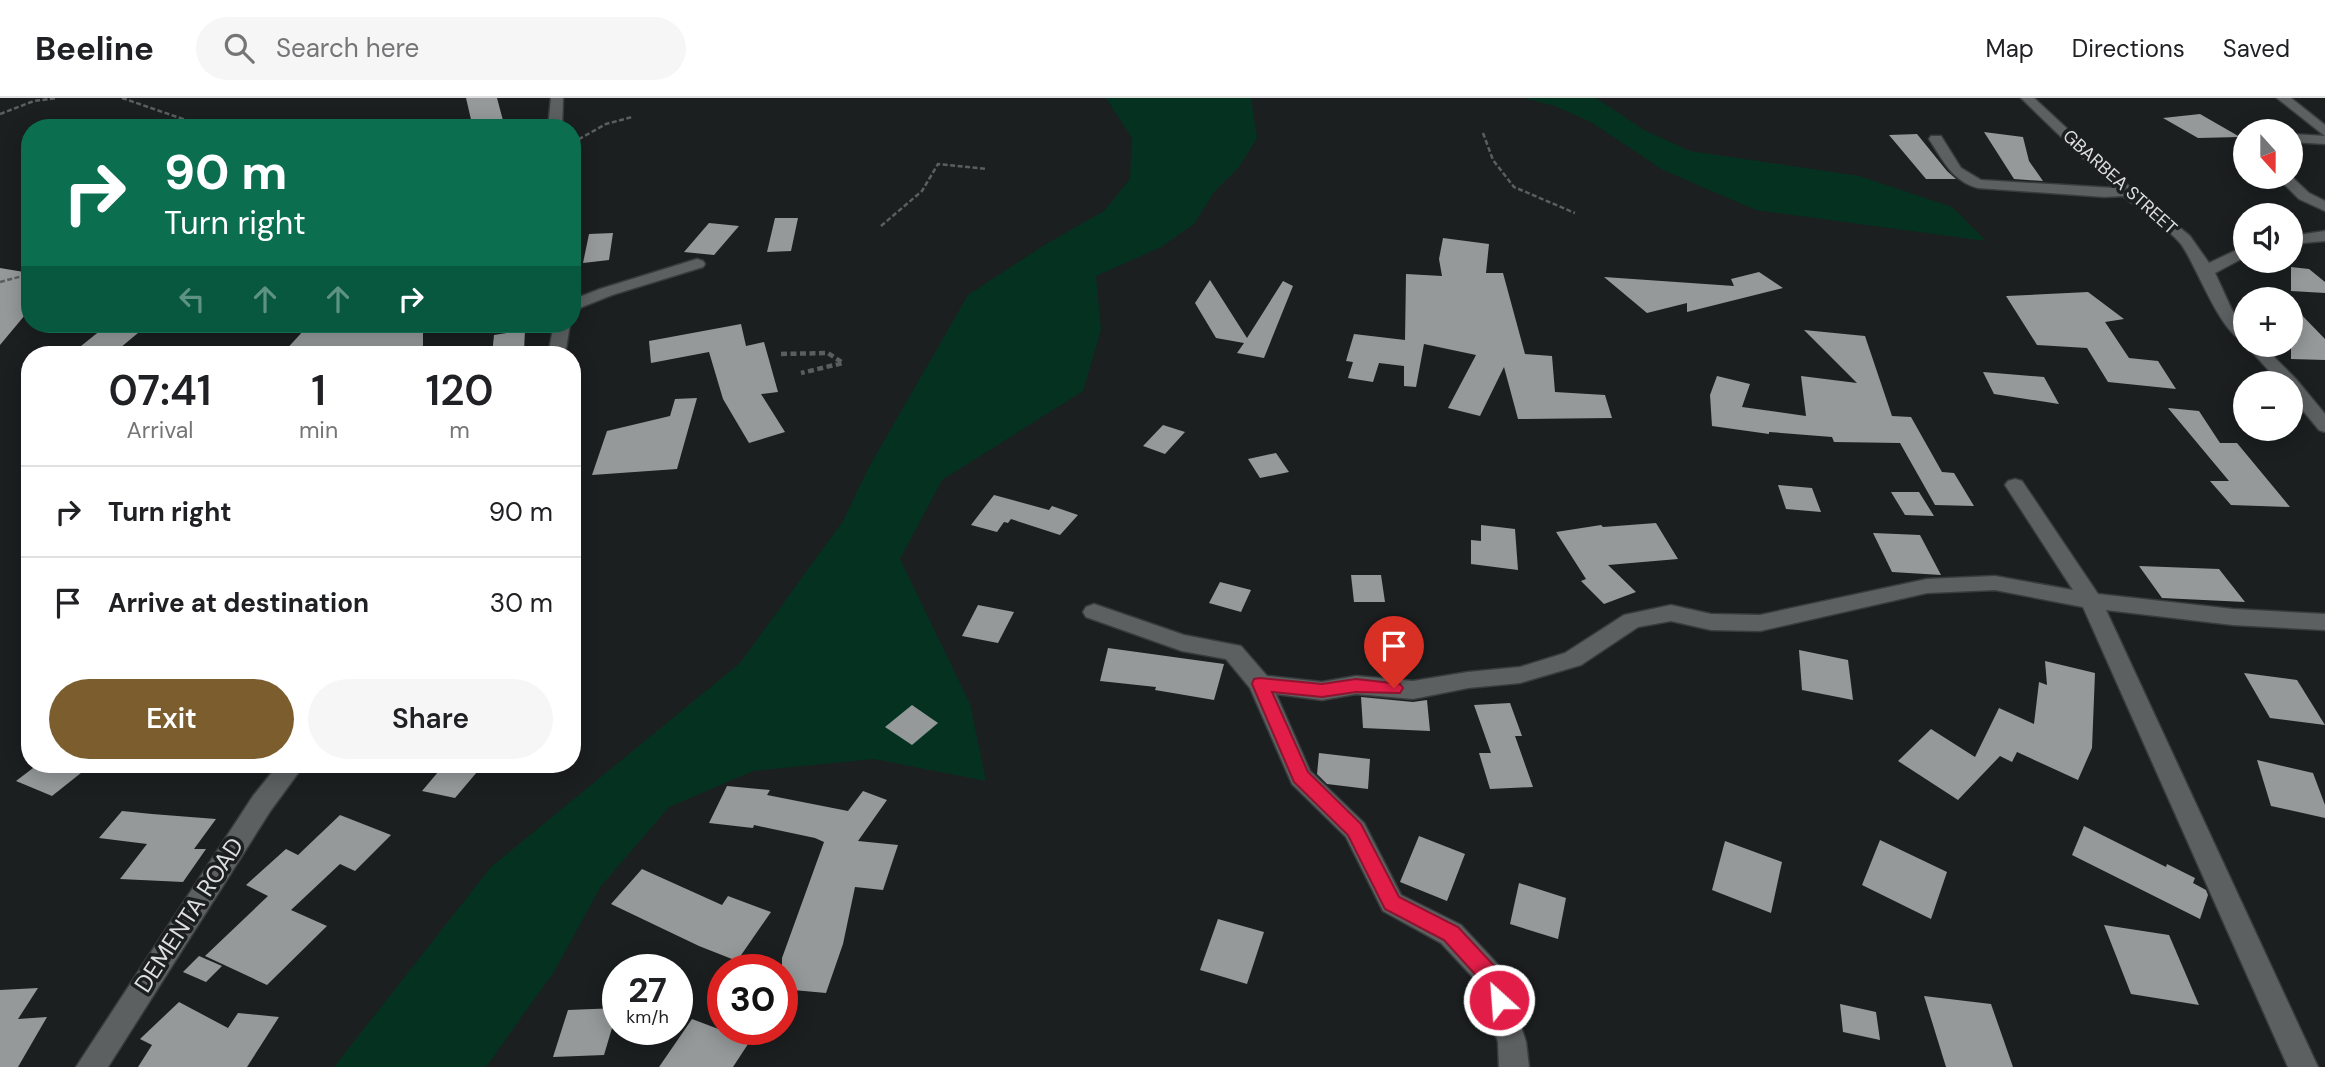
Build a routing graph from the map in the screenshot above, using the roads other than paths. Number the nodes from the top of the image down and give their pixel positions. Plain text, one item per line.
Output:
1 (557, 98) edge
2 (2027, 98) edge
3 (2283, 98) edge
4 (556, 119) edge
5 (2325, 132) edge
6 (1936, 139) dead end
7 (2303, 139) edge
8 (2325, 140) edge
9 (2297, 189) edge
10 (2126, 191) junction
11 (2325, 207) edge
12 (2325, 236) edge
13 (2303, 239) edge
14 (2233, 257) edge
15 (697, 264) dead end
16 (2206, 271) junction
17 (581, 302) edge
18 (2233, 322) edge
19 (2264, 357) edge
20 (2278, 371) edge
21 (2303, 400) edge
22 (2325, 426) edge
23 (2015, 485) dead end
24 (2091, 601) junction
25 (1094, 612) dead end
26 (2325, 622) edge
27 (1260, 684) junction
28 (286, 773) edge
29 (91, 1067) edge
30 (1514, 1067) edge
31 (2303, 1067) edge

1 - 4 street
2 - 10 street, GBARBEA STREET
3 - 5 street
6 - 10 street
7 - 8 street
9 - 11 street
10 - 16 street, GBARBEA STREET
12 - 13 street
14 - 16 street
15 - 17 street
16 - 18 street, GBARBEA STREET
19 - 20 street
21 - 22 street
23 - 24 street
24 - 26 street
24 - 27 street
24 - 31 street
25 - 27 street
27 - 30 street
28 - 29 street, DEMENTA ROAD

